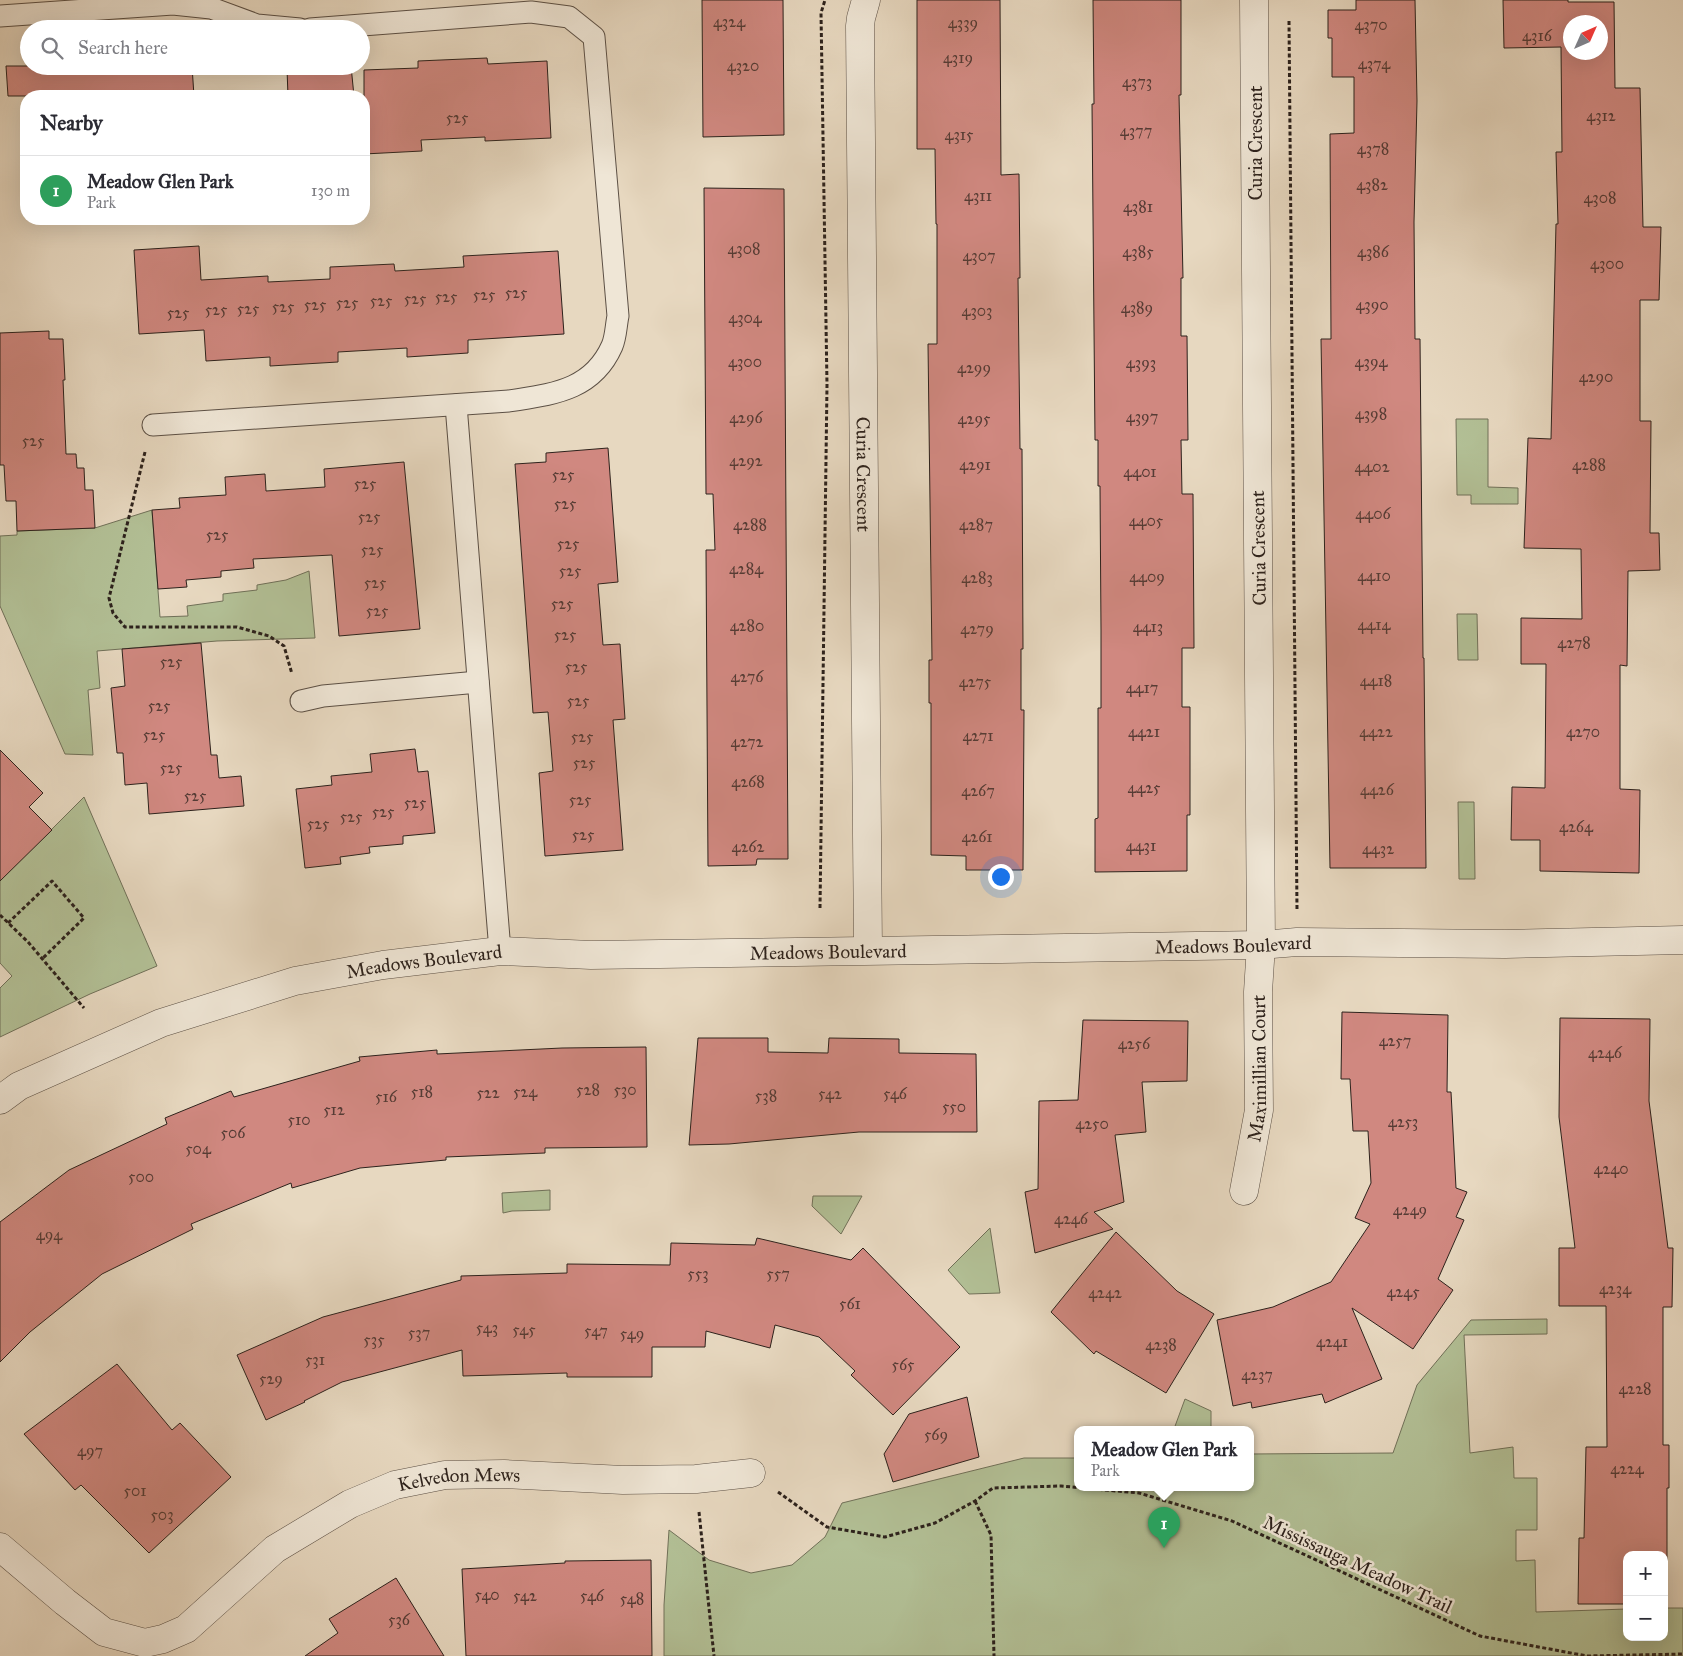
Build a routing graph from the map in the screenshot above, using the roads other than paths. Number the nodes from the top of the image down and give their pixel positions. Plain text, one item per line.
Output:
1 (866, 0) edge
2 (1254, 0) edge
3 (0, 16) edge
4 (243, 20) edge
5 (370, 24) edge
6 (456, 405) junction
7 (153, 425) road end
8 (478, 682) junction
9 (301, 701) road end
10 (1683, 940) edge
11 (1261, 945) junction
12 (868, 950) junction
13 (500, 951) junction
14 (0, 1100) edge
15 (1244, 1191) dead end
16 (751, 1473) road end
17 (0, 1547) edge

1 - 12 street, Curia Crescent
2 - 11 street, Curia Crescent
3 - 4 lane
5 - 6 lane
6 - 7 lane
6 - 8 lane
8 - 9 lane
8 - 13 lane
10 - 11 street, Meadows Boulevard
11 - 12 street, Meadows Boulevard
11 - 15 street, Maximillian Court
12 - 13 street, Meadows Boulevard
13 - 14 street, Meadows Boulevard
16 - 17 street, Kelvedon Mews

